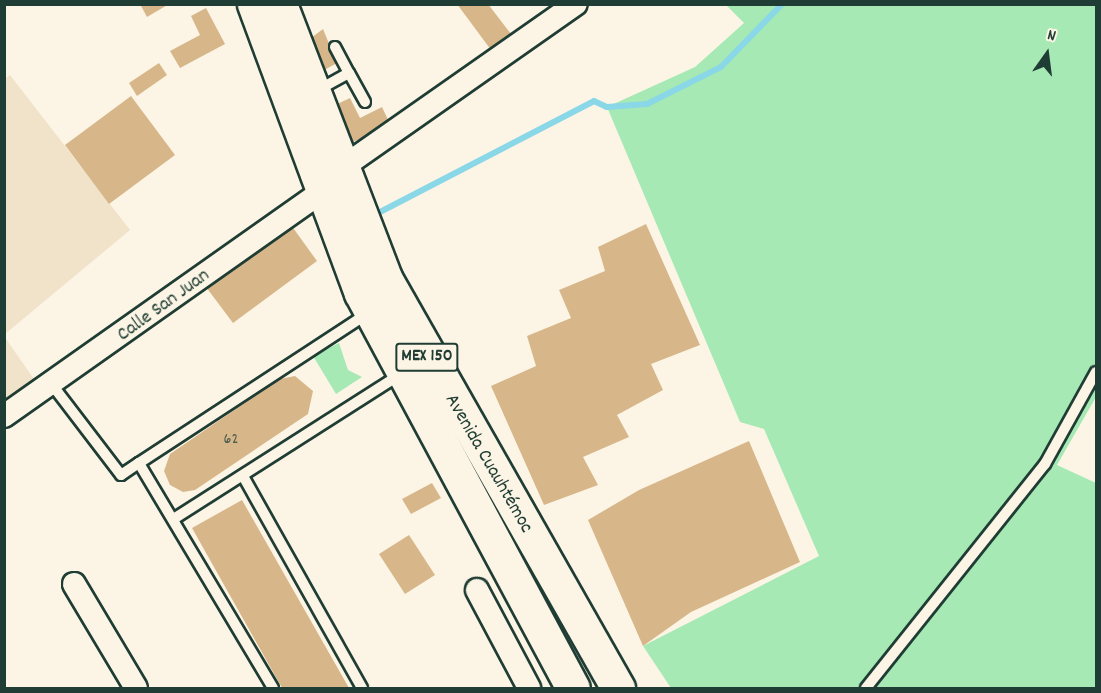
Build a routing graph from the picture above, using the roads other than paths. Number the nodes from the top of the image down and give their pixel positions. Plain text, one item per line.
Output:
1 (254, 4) edge
2 (280, 4) edge
3 (576, 4) edge
4 (335, 46) dead end
5 (349, 73) junction
6 (312, 93) junction
7 (365, 102) dead end
8 (343, 167) junction
9 (321, 192) junction
10 (371, 311) junction
11 (404, 372) junction
12 (1096, 372) edge
13 (53, 386) junction
14 (4, 416) edge
15 (139, 463) junction
16 (243, 476) junction
17 (175, 518) junction
18 (74, 584) dead end
19 (477, 590) dead end
20 (136, 688) edge
21 (273, 688) edge
22 (362, 688) edge
23 (530, 688) edge
24 (573, 688) edge
25 (618, 688) edge
26 (866, 688) edge

1 - 9 main road, MEX 150
2 - 6 main road, Avenida Cuauhtémoc / MEX 150
3 - 8 street
4 - 5 lane
5 - 6 lane
5 - 7 lane
6 - 8 main road, Avenida Cuauhtémoc / MEX 150
8 - 25 main road, Avenida Cuauhtémoc / MEX 150
9 - 10 main road, MEX 150
9 - 13 street, Calle San Juan
10 - 11 main road, MEX 150
10 - 15 lane
11 - 16 lane
11 - 24 main road, MEX 150
12 - 26 lane
13 - 14 street, Calle San Juan
13 - 15 lane
15 - 17 lane
16 - 17 lane
16 - 22 lane
17 - 21 lane
18 - 20 street
19 - 23 street

